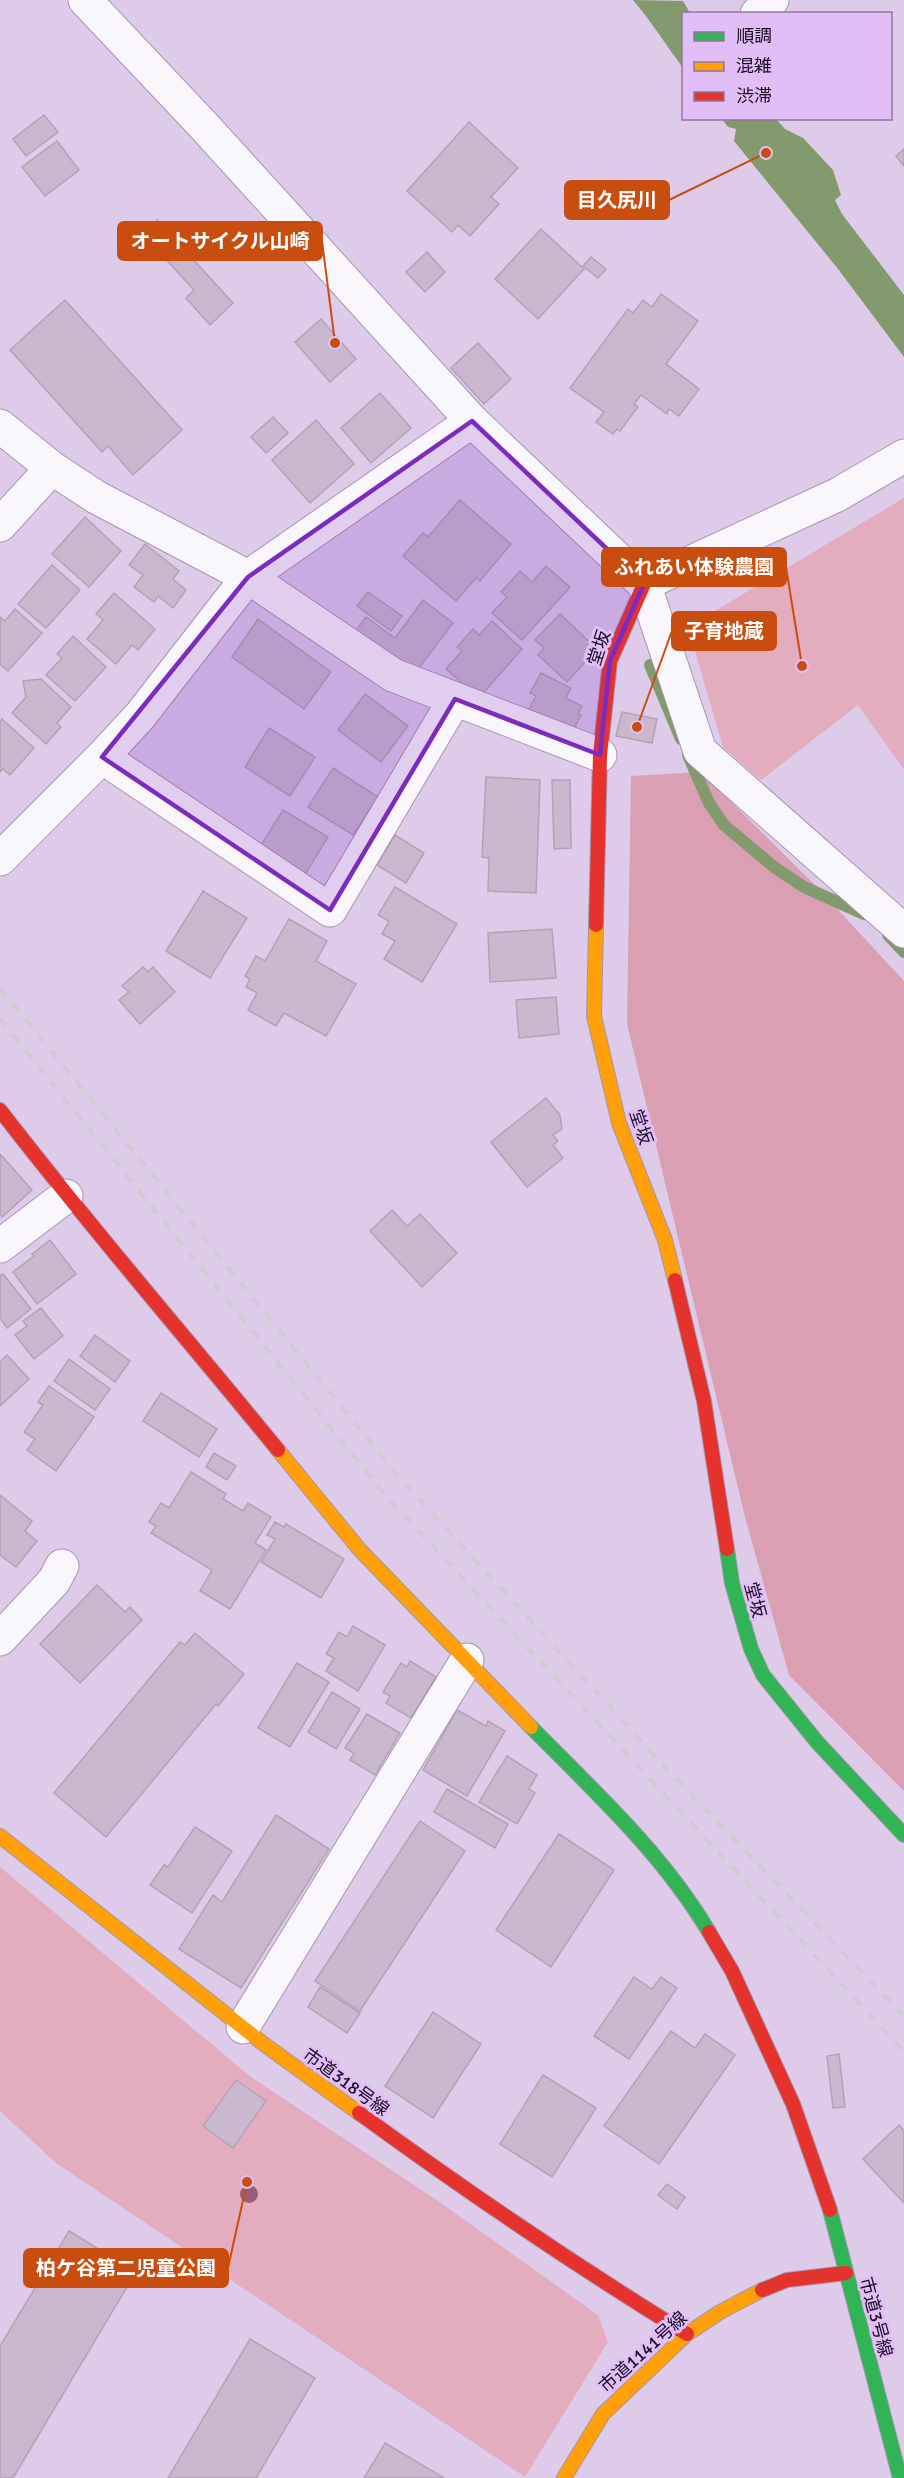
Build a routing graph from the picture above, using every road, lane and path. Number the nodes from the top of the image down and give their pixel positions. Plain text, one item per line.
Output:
1 (85, 0) edge
2 (772, 0) edge
3 (759, 12) edge
4 (472, 421) junction
5 (0, 426) edge
6 (904, 456) edge
7 (52, 468) junction
8 (0, 525) edge
9 (248, 577) junction
10 (644, 584) junction
11 (455, 699) junction
12 (600, 755) junction
13 (102, 757) junction
14 (0, 859) edge
15 (904, 931) edge
16 (0, 1110) edge
17 (66, 1196) junction
18 (0, 1246) edge
19 (62, 1566) dead end
20 (0, 1640) edge
21 (467, 1660) junction
22 (904, 1835) edge
23 (0, 1836) edge
24 (243, 2027) junction
25 (846, 2273) junction
26 (687, 2334) junction
27 (564, 2478) edge
28 (900, 2478) edge

1 - 4 street
2 - 3 street
4 - 9 street
4 - 10 street
5 - 7 street
6 - 10 street
7 - 8 street
7 - 9 street
9 - 11 street
9 - 13 street
10 - 12 street, 堂坂
10 - 15 street
11 - 12 street
11 - 13 street
12 - 22 street, 堂坂
13 - 14 street
16 - 17 street, 市道3号線
17 - 18 street
17 - 21 street, 市道3号線
19 - 20 street
21 - 24 street
21 - 25 street, 市道3号線
23 - 24 street, 市道318号線
24 - 26 street, 市道318号線
25 - 26 street, 市道1141号線
25 - 28 street, 市道3号線
26 - 27 street, 市道1141号線

